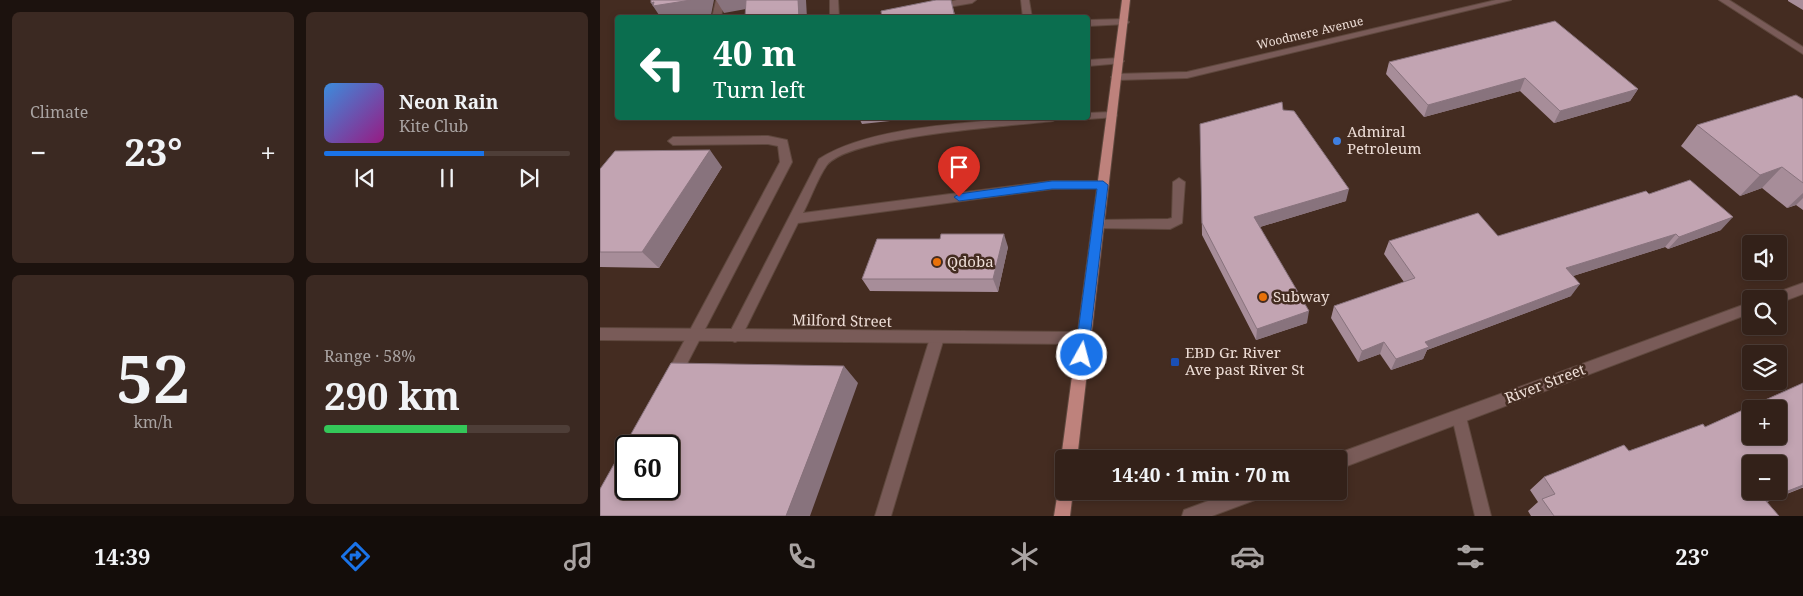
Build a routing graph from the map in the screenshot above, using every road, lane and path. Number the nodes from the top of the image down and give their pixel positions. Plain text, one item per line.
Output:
1 (720, 0) edge
2 (834, 0) edge
3 (972, 0) edge
4 (1025, 0) edge
5 (1126, 0) edge
6 (1507, 0) edge
7 (1723, 0) edge
8 (924, 9) edge
9 (717, 15) edge
10 (835, 15) edge
11 (1028, 15) edge
12 (1124, 22) junction
13 (1090, 23) edge
14 (1803, 51) edge
15 (1119, 61) junction
16 (1090, 63) edge
17 (1116, 77) junction
18 (1112, 115) junction
19 (1090, 116) edge
20 (1008, 120) edge
21 (962, 122) edge
22 (673, 141) dead end
23 (1179, 182) dead end
24 (1103, 185) junction
25 (793, 219) junction
26 (1098, 225) junction
27 (1803, 288) edge
28 (1787, 294) edge
29 (1742, 311) edge
30 (600, 334) edge
31 (696, 335) junction
32 (736, 336) junction
33 (937, 338) junction
34 (1084, 338) junction
35 (668, 387) edge
36 (1459, 417) junction
37 (1070, 450) edge
38 (1347, 458) edge
39 (1064, 500) edge
40 (1233, 500) edge
41 (883, 516) edge
42 (1062, 516) edge
43 (1190, 516) edge
44 (1483, 516) edge

1 - 9 street
2 - 10 street
3 - 8 street
4 - 11 street
5 - 12 main road
6 - 17 street, Woodmere Avenue
7 - 14 street
12 - 13 street
12 - 15 main road
15 - 16 street
15 - 17 main road
17 - 18 main road
18 - 19 street
18 - 24 main road
20 - 21 street
21 - 25 street
22 - 31 street
23 - 26 street
24 - 25 street
24 - 26 main road
25 - 32 street
26 - 34 main road
27 - 28 street
29 - 36 street, River Street
30 - 31 street, Milford Street
31 - 32 street, Milford Street
31 - 35 street
32 - 33 street, Milford Street
33 - 34 street, Milford Street
33 - 41 street
34 - 37 main road
36 - 38 street, River Street
36 - 44 street
39 - 42 main road
40 - 43 street

